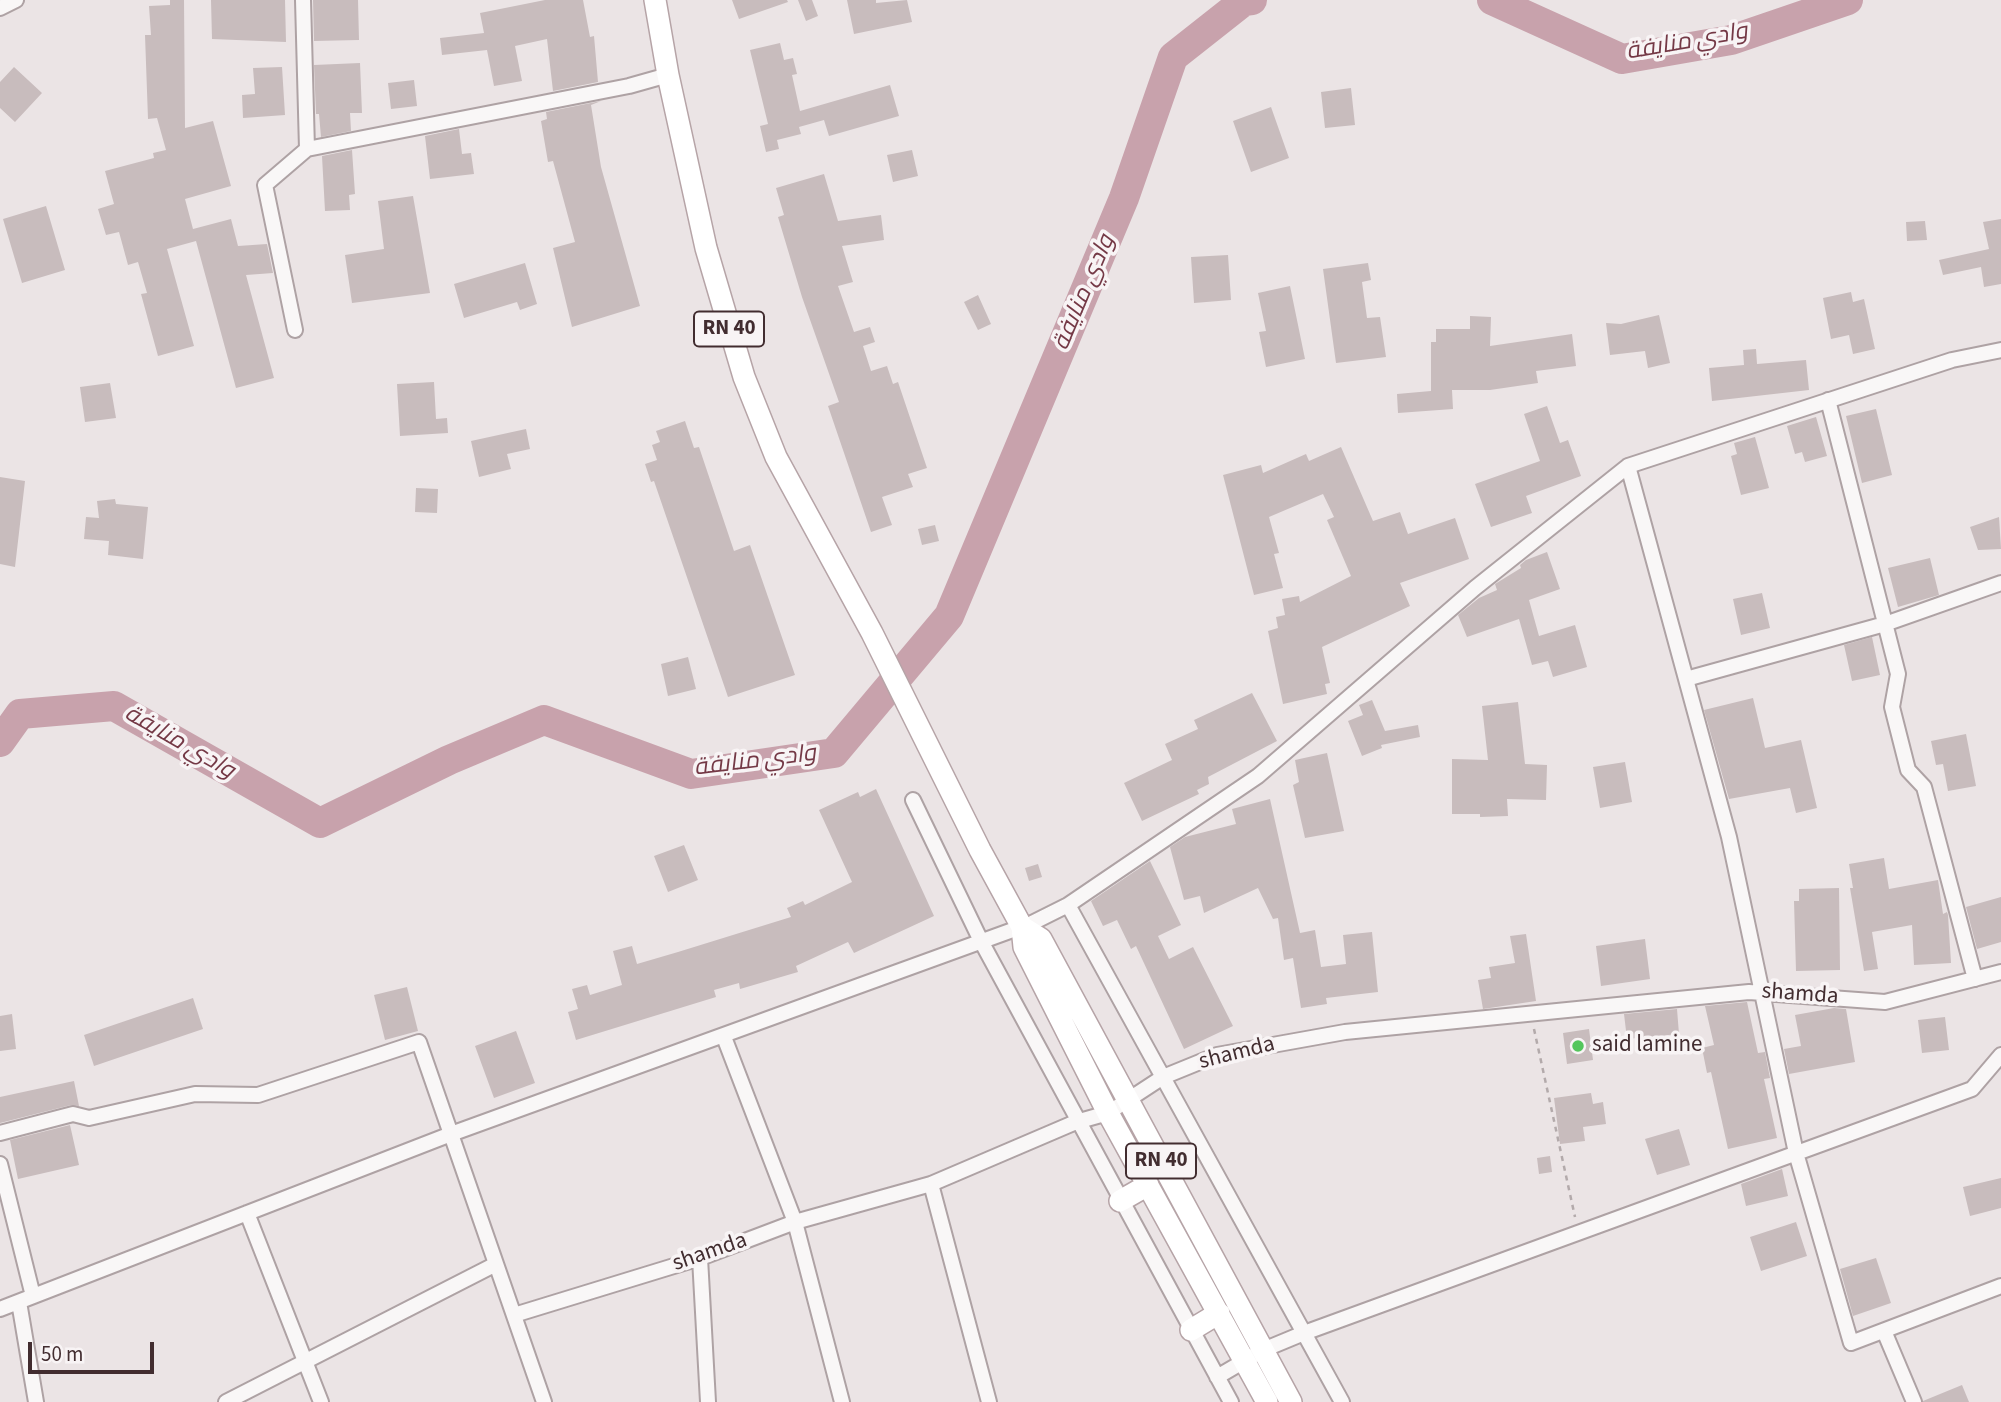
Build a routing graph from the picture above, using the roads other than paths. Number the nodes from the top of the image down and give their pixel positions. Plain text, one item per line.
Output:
1 (16, 0) edge
2 (303, 0) edge
3 (655, 0) edge
4 (0, 8) edge
5 (668, 75) junction
6 (307, 149) junction
7 (295, 330) dead end
8 (2001, 350) edge
9 (1828, 400) junction
10 (1628, 466) junction
11 (2001, 583) edge
12 (1885, 624) junction
13 (1686, 679) junction
14 (913, 800) dead end
15 (1068, 905) junction
16 (1022, 926) junction
17 (981, 941) junction
18 (2001, 972) edge
19 (1975, 979) junction
20 (1761, 992) junction
21 (724, 1037) junction
22 (2001, 1055) edge
23 (1163, 1077) junction
24 (1128, 1101) junction
25 (1108, 1113) junction
26 (1076, 1122) junction
27 (0, 1133) edge
28 (451, 1134) junction
29 (1796, 1153) junction
30 (0, 1164) edge
31 (931, 1184) junction
32 (1148, 1185) junction
33 (1120, 1201) junction
34 (247, 1213) junction
35 (794, 1222) junction
36 (700, 1258) junction
37 (496, 1264) junction
38 (2001, 1286) edge
39 (26, 1299) junction
40 (0, 1309) edge
41 (1219, 1313) junction
42 (514, 1315) junction
43 (1191, 1330) junction
44 (1884, 1331) junction
45 (1304, 1333) junction
46 (1254, 1356) junction
47 (304, 1360) junction
48 (1217, 1377) junction
49 (36, 1402) edge
50 (226, 1402) edge
51 (321, 1402) edge
52 (544, 1402) edge
53 (708, 1402) edge
54 (842, 1402) edge
55 (989, 1402) edge
56 (1231, 1402) edge
57 (1267, 1402) edge
58 (1291, 1402) edge
59 (1342, 1402) edge
60 (1914, 1402) edge

1 - 4 street
2 - 6 street
3 - 5 main road, RN 40
5 - 6 street
5 - 16 main road, RN 40
6 - 7 street
8 - 9 street
9 - 10 street
9 - 12 street
10 - 13 street
10 - 15 street
11 - 12 street
12 - 13 street
12 - 19 street
13 - 20 street
14 - 17 street
15 - 16 street
15 - 23 street
16 - 17 street
16 - 24 main road, RN 40
16 - 25 main road, RN 40
17 - 21 street
17 - 26 street
18 - 19 street, shamda
19 - 20 street, shamda
20 - 23 street, shamda
20 - 29 street
21 - 28 street
21 - 35 street
22 - 29 street
23 - 24 street, shamda
23 - 45 street
24 - 25 street, shamda
24 - 46 main road, RN 40
25 - 26 street, shamda
25 - 32 main road, RN 40
26 - 31 street, shamda
26 - 33 street
27 - 28 street
28 - 34 street
28 - 37 street
29 - 44 street
29 - 45 street
30 - 39 street
31 - 35 street, shamda
31 - 55 street
32 - 33 main road
32 - 41 main road, RN 40
33 - 43 street
34 - 39 street
34 - 47 street
35 - 36 street, shamda
35 - 54 street
36 - 42 street, shamda
36 - 53 street
37 - 42 street
37 - 47 street
38 - 44 street
39 - 40 street
39 - 49 street
41 - 43 main road
41 - 46 main road, RN 40
42 - 52 street
43 - 48 street
44 - 60 street
45 - 46 street
45 - 59 street
46 - 48 street
46 - 57 main road, RN 40
46 - 58 main road, RN 40
47 - 50 street
47 - 51 street
48 - 56 street

